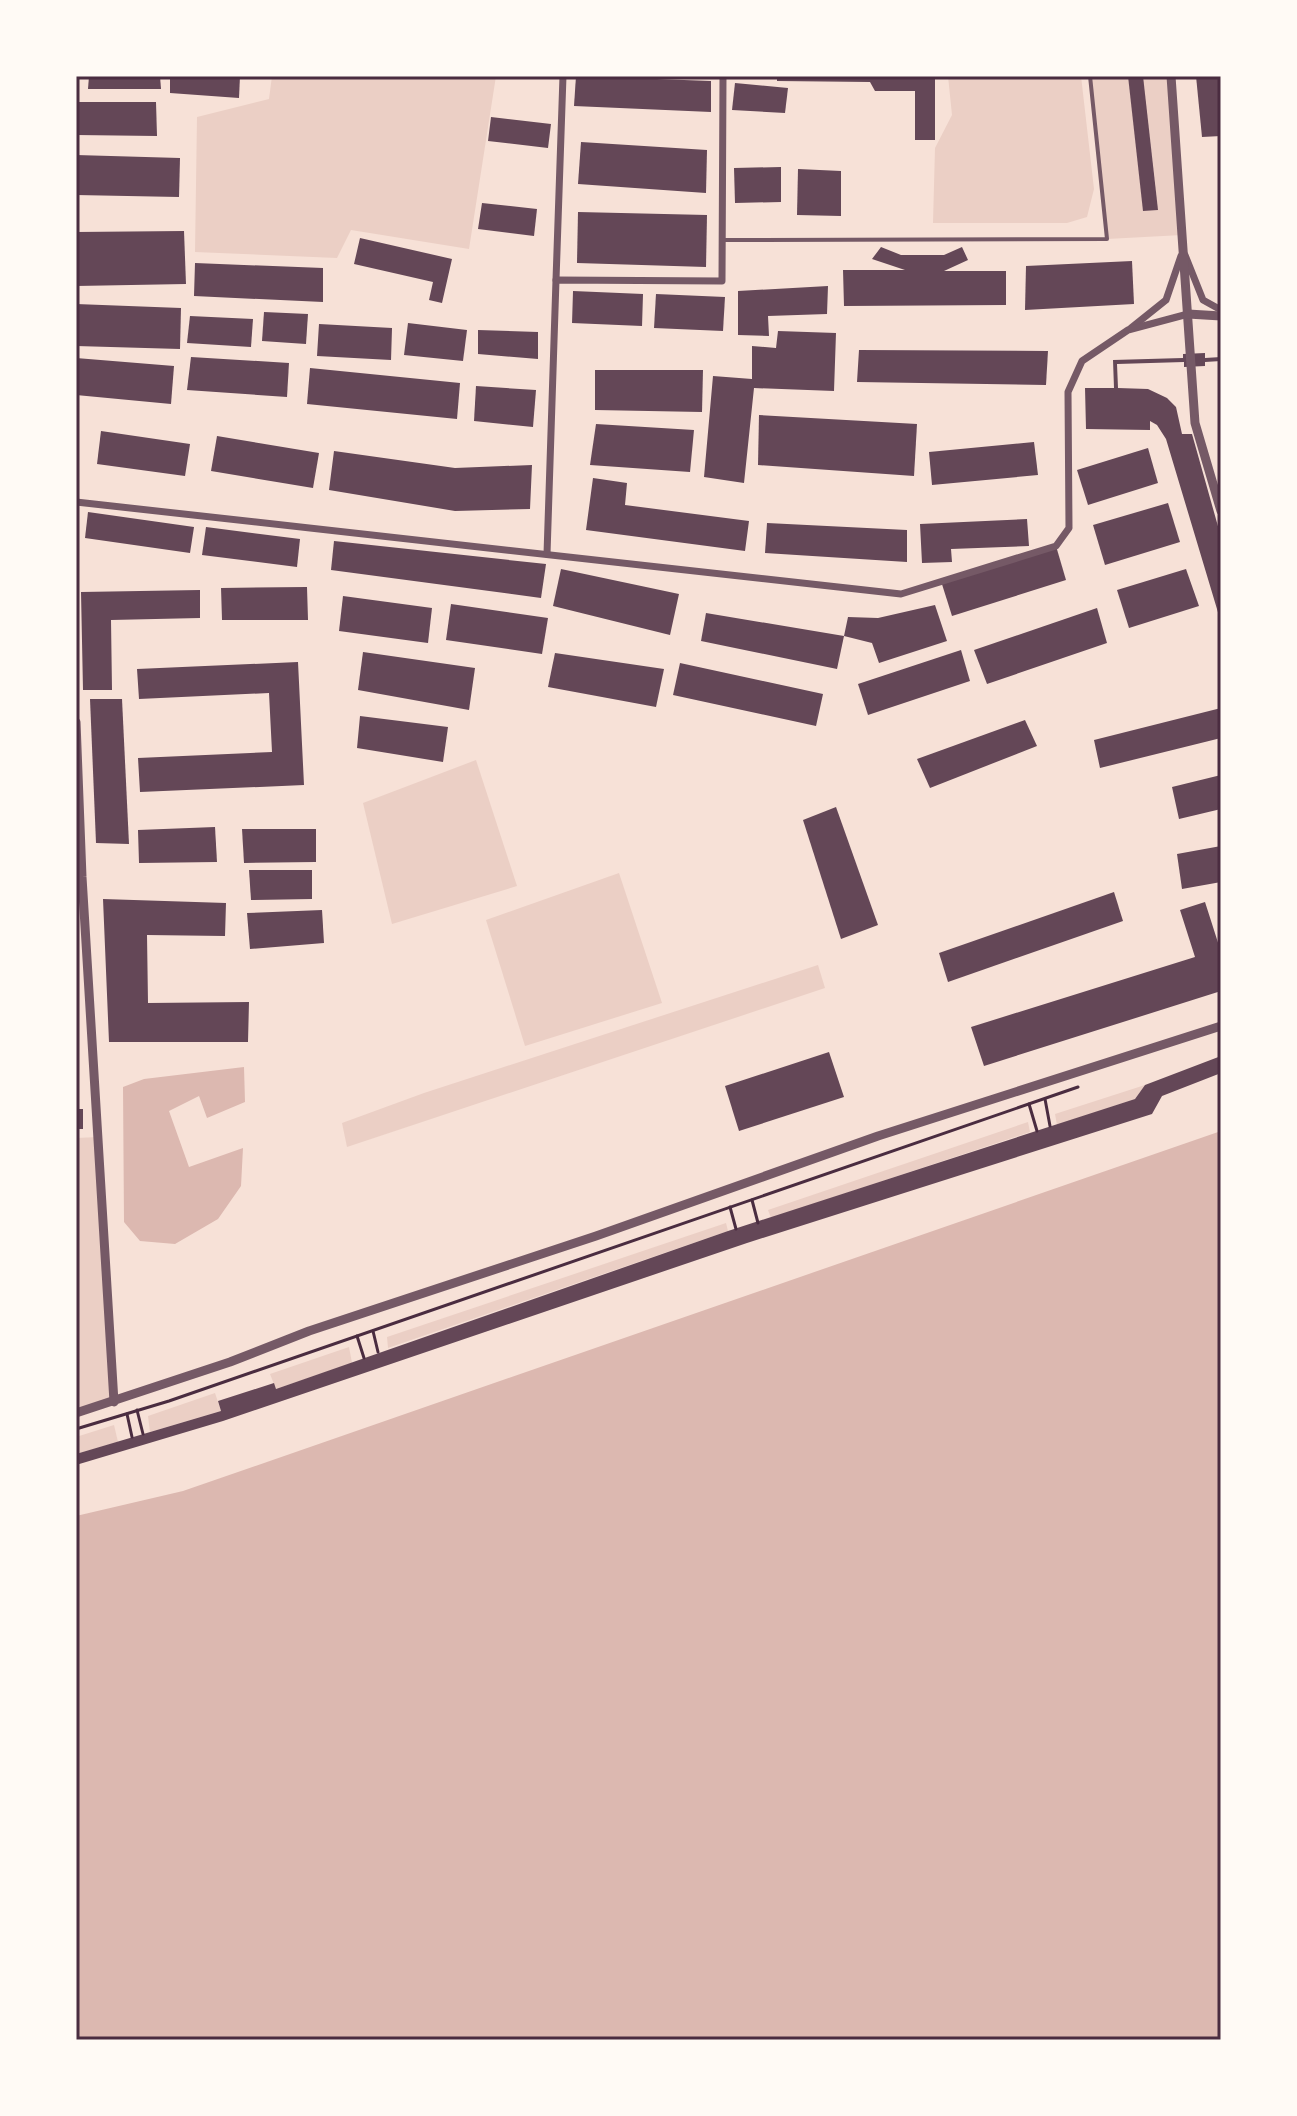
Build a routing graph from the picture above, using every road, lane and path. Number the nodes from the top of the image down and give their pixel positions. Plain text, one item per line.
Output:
1 (563, 76) edge
2 (723, 76) edge
3 (1090, 76) edge
4 (1171, 76) edge
5 (722, 240) junction
6 (1183, 250) junction
7 (556, 280) junction
8 (1221, 310) edge
9 (1188, 314) junction
10 (1221, 316) edge
11 (1128, 330) junction
12 (76, 502) edge
13 (1221, 511) edge
14 (547, 554) junction
15 (76, 722) edge
16 (1221, 1026) edge
17 (1089, 1083) dead end
18 (1045, 1099) junction
19 (1029, 1104) junction
20 (1050, 1126) dead end
21 (1037, 1131) dead end
22 (752, 1200) junction
23 (730, 1207) junction
24 (758, 1223) dead end
25 (736, 1229) dead end
26 (373, 1331) junction
27 (357, 1336) junction
28 (378, 1352) dead end
29 (364, 1358) dead end
30 (114, 1402) junction
31 (137, 1410) junction
32 (76, 1413) edge
33 (127, 1414) junction
34 (76, 1429) edge
35 (143, 1434) dead end
36 (132, 1437) dead end

1 - 7 street
2 - 5 street
3 - 5 lane
4 - 6 street
5 - 7 street
6 - 8 street
6 - 9 street
6 - 11 street
7 - 14 street
9 - 10 street
9 - 11 street
9 - 13 street
11 - 14 street
12 - 14 street
15 - 30 street
16 - 30 street
17 - 18 path
18 - 19 path
18 - 20 path
19 - 21 path
19 - 22 path
22 - 23 path
22 - 24 path
23 - 25 path
23 - 26 path
26 - 27 path
26 - 28 path
27 - 29 path
27 - 31 path
30 - 32 street
31 - 33 path
31 - 35 path
33 - 34 path
33 - 36 path

